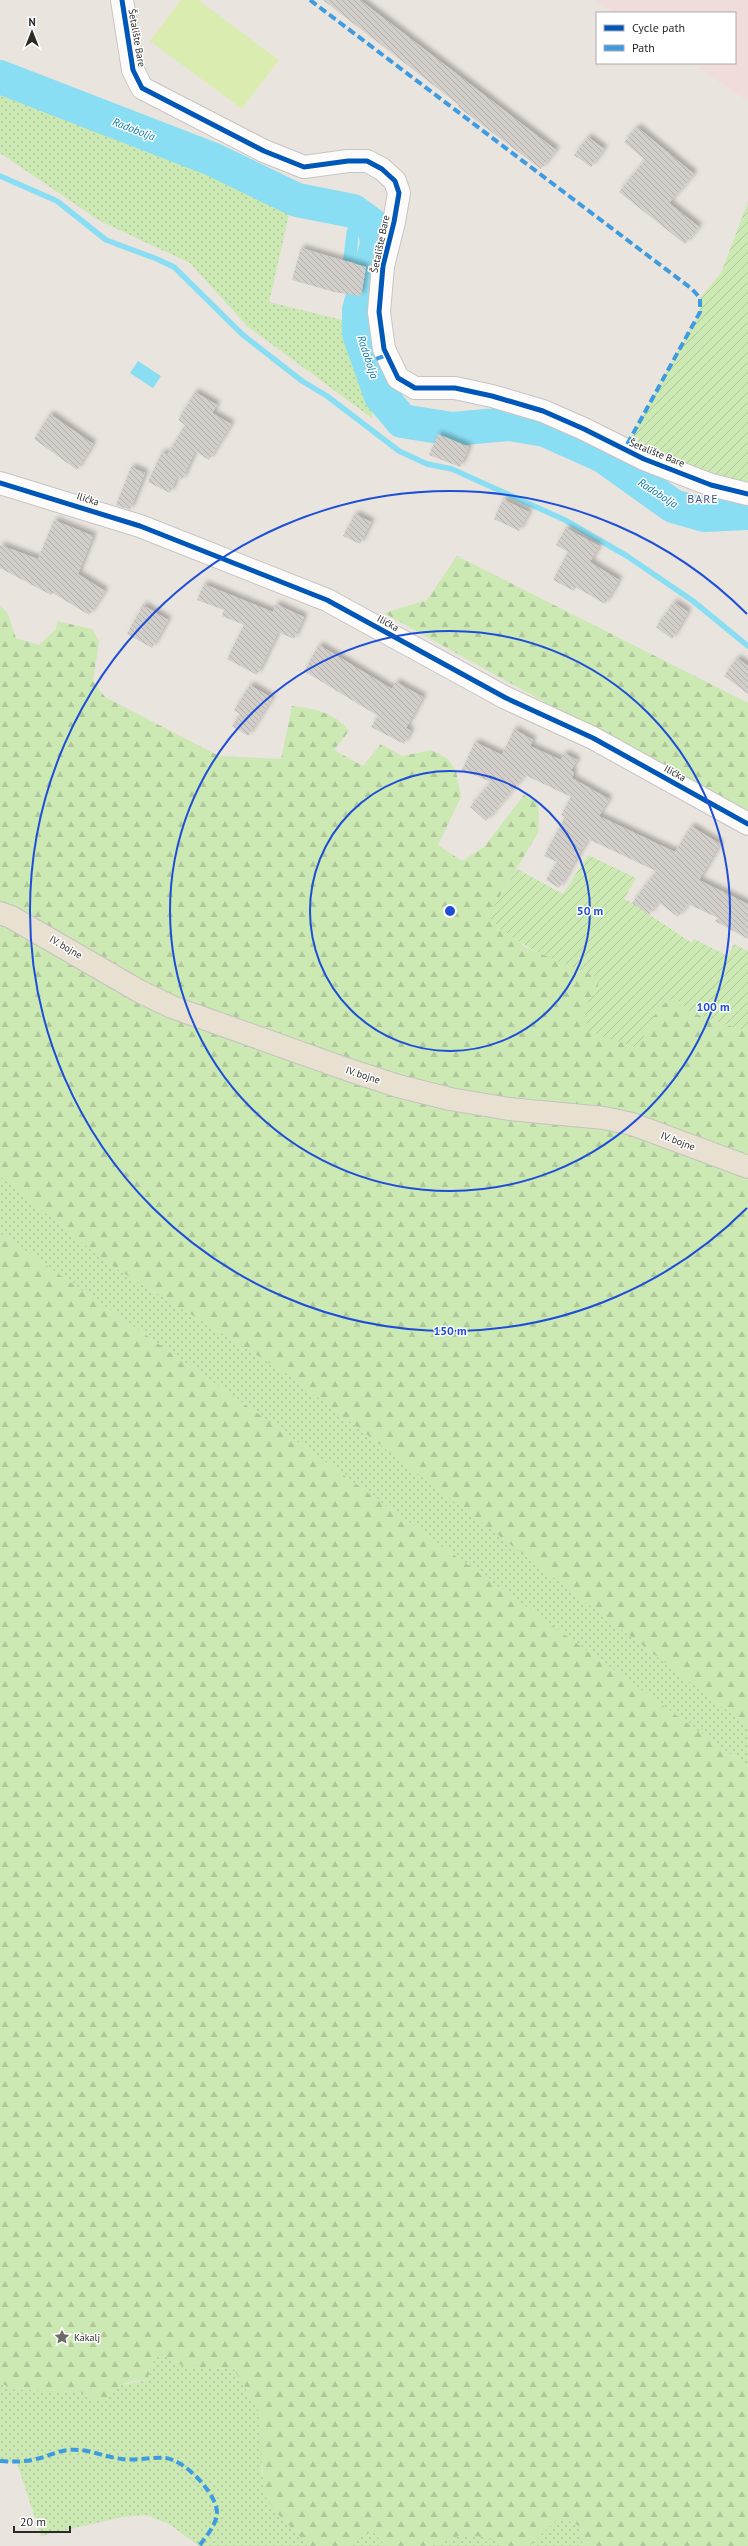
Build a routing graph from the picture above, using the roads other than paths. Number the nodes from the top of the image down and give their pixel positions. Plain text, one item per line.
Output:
1 (122, 0) edge
2 (0, 482) edge
3 (748, 494) edge
4 (748, 824) edge
5 (0, 913) edge
6 (748, 1167) edge

1 - 3 street, Šetalište Bare
2 - 4 street, Ilićka
5 - 6 main road, IV. bojne

